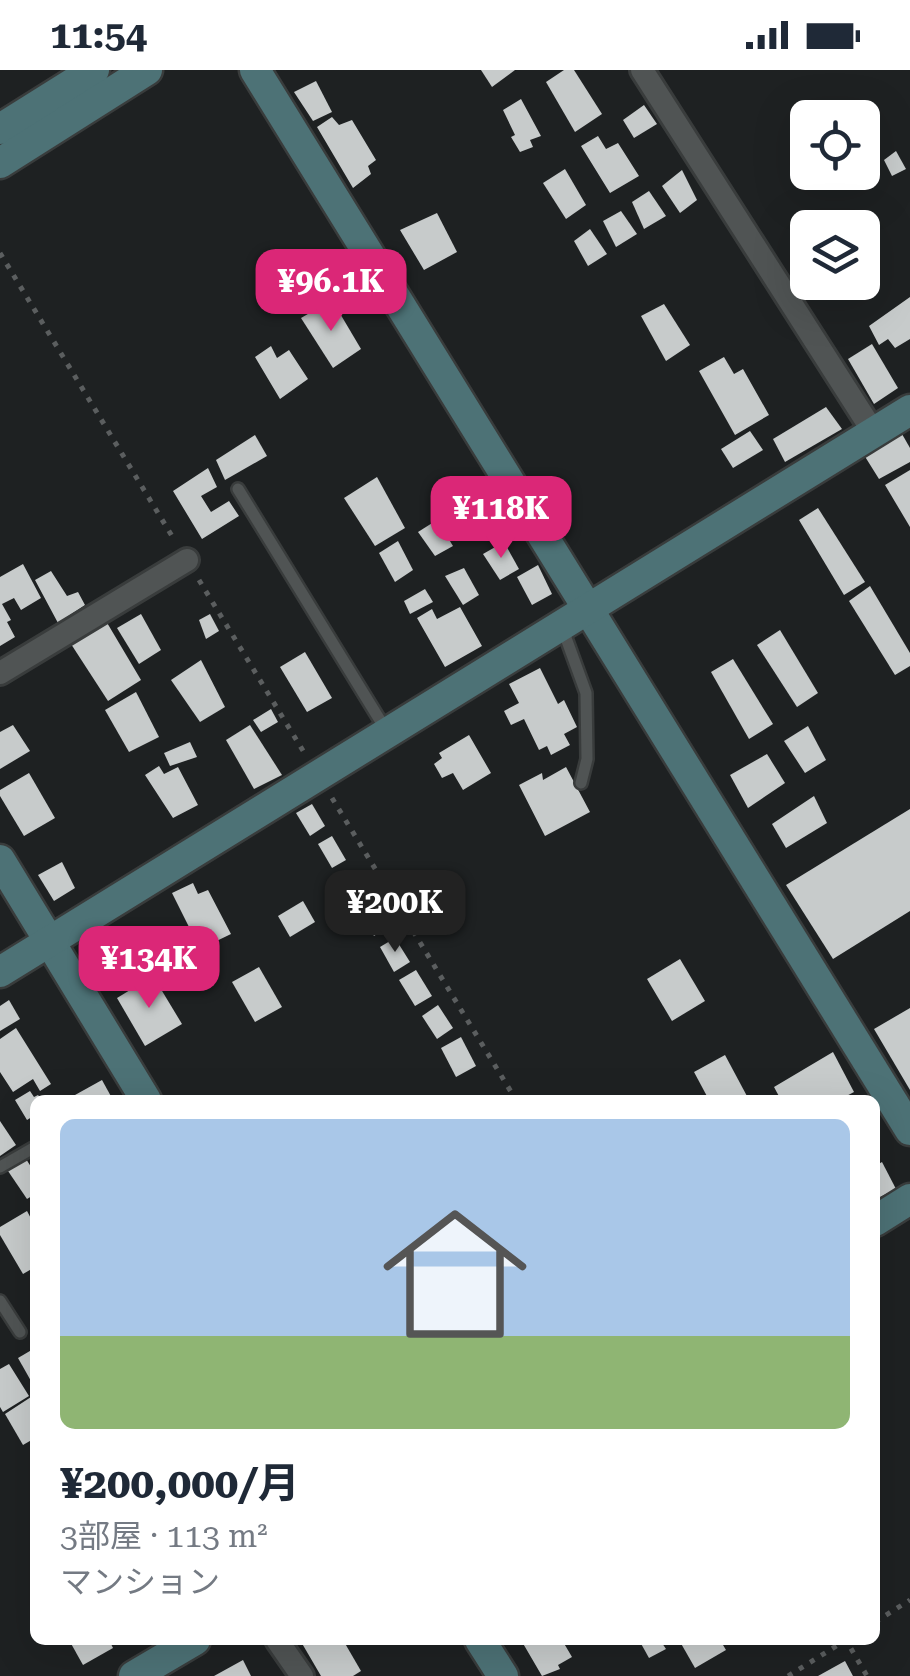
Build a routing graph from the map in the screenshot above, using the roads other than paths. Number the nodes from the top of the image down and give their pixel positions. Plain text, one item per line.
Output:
1 (94, 70) edge
2 (148, 70) edge
3 (256, 70) edge
4 (642, 70) edge
5 (0, 130) edge
6 (0, 163) edge
7 (910, 410) edge
8 (874, 433) junction
9 (238, 489) dead end
10 (187, 560) road end
11 (590, 609) junction
12 (562, 626) junction
13 (0, 673) edge
14 (388, 733) junction
15 (582, 783) dead end
16 (0, 860) edge
17 (48, 942) junction
18 (0, 972) edge
19 (143, 1095) edge
20 (910, 1130) edge
21 (30, 1150) edge
22 (0, 1168) edge
23 (910, 1199) edge
24 (880, 1218) edge
25 (0, 1301) edge
26 (20, 1332) dead end
27 (186, 1645) edge
28 (280, 1645) edge
29 (483, 1645) edge
30 (134, 1676) edge
31 (302, 1676) edge
32 (503, 1676) edge

1 - 5 street
2 - 6 street
3 - 11 street
4 - 8 street
7 - 8 street
8 - 11 street
9 - 14 lane
10 - 13 street
11 - 12 street
11 - 20 street
12 - 14 street
12 - 15 lane
14 - 17 street
16 - 17 street
17 - 18 street
17 - 19 street
21 - 22 lane
23 - 24 street
25 - 26 lane
27 - 30 street
28 - 31 street
29 - 32 street

